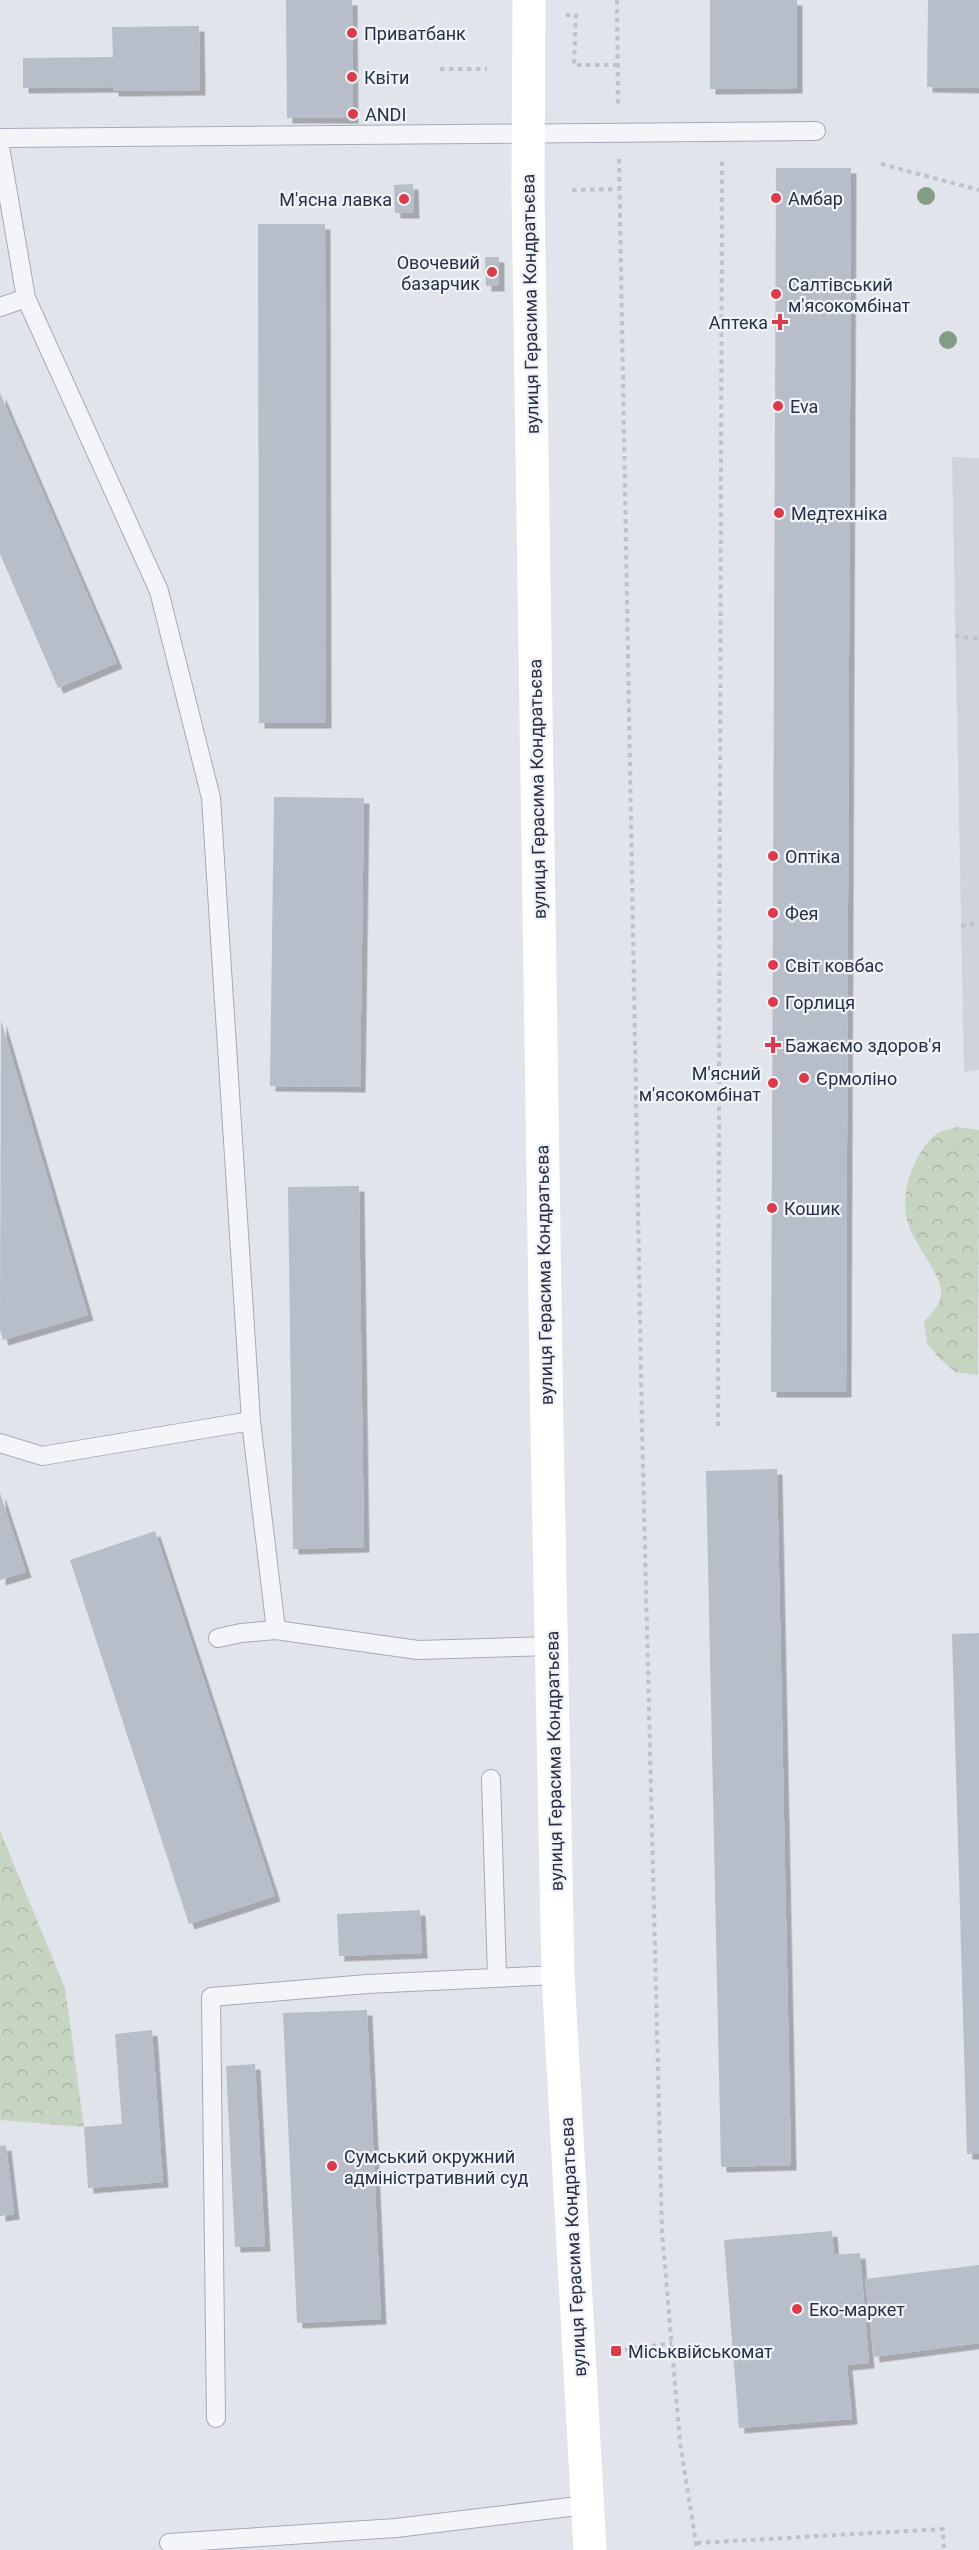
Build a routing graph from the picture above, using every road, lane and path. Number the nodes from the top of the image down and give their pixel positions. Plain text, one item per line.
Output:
1 (617, 0) edge
2 (529, 7) edge
3 (618, 65) junction
4 (440, 69) dead end
5 (487, 69) dead end
6 (816, 131) dead end
7 (722, 132) junction
8 (528, 134) junction
9 (619, 134) junction
10 (0, 138) edge
11 (0, 147) edge
12 (881, 164) dead end
13 (620, 189) junction
14 (572, 190) dead end
15 (979, 190) edge
16 (26, 298) junction
17 (0, 307) edge
18 (955, 636) dead end
19 (979, 639) edge
20 (979, 923) edge
21 (961, 926) dead end
22 (251, 1421) junction
23 (718, 1426) dead end
24 (0, 1443) edge
25 (276, 1630) junction
26 (218, 1638) dead end
27 (551, 1646) junction
28 (490, 1779) dead end
29 (558, 1975) junction
30 (497, 1976) junction
31 (672, 2343) junction
32 (579, 2354) junction
33 (216, 2418) dead end
34 (586, 2505) junction
35 (697, 2542) junction
36 (169, 2543) dead end
37 (590, 2550) edge
38 (697, 2550) edge
39 (944, 2550) edge

1 - 3 path
2 - 3 path
2 - 8 main road, вулиця Герасима Кондратьєва
3 - 9 path
4 - 5 path
6 - 7 lane
7 - 9 lane
7 - 23 path
8 - 9 lane
8 - 10 lane
8 - 27 main road, вулиця Герасима Кондратьєва
9 - 13 path
11 - 16 lane
12 - 15 path
13 - 14 path
13 - 31 path
16 - 17 lane
16 - 22 lane
18 - 19 path
20 - 21 path
22 - 24 lane
22 - 25 lane
25 - 26 lane
25 - 27 lane
27 - 29 main road, вулиця Герасима Кондратьєва
28 - 30 lane
29 - 30 lane
29 - 32 main road, вулиця Герасима Кондратьєва
30 - 33 lane
31 - 32 path
31 - 35 path
32 - 34 main road, вулиця Герасима Кондратьєва
34 - 36 lane
34 - 37 main road, вулиця Герасима Кондратьєва
35 - 38 path
35 - 39 path

